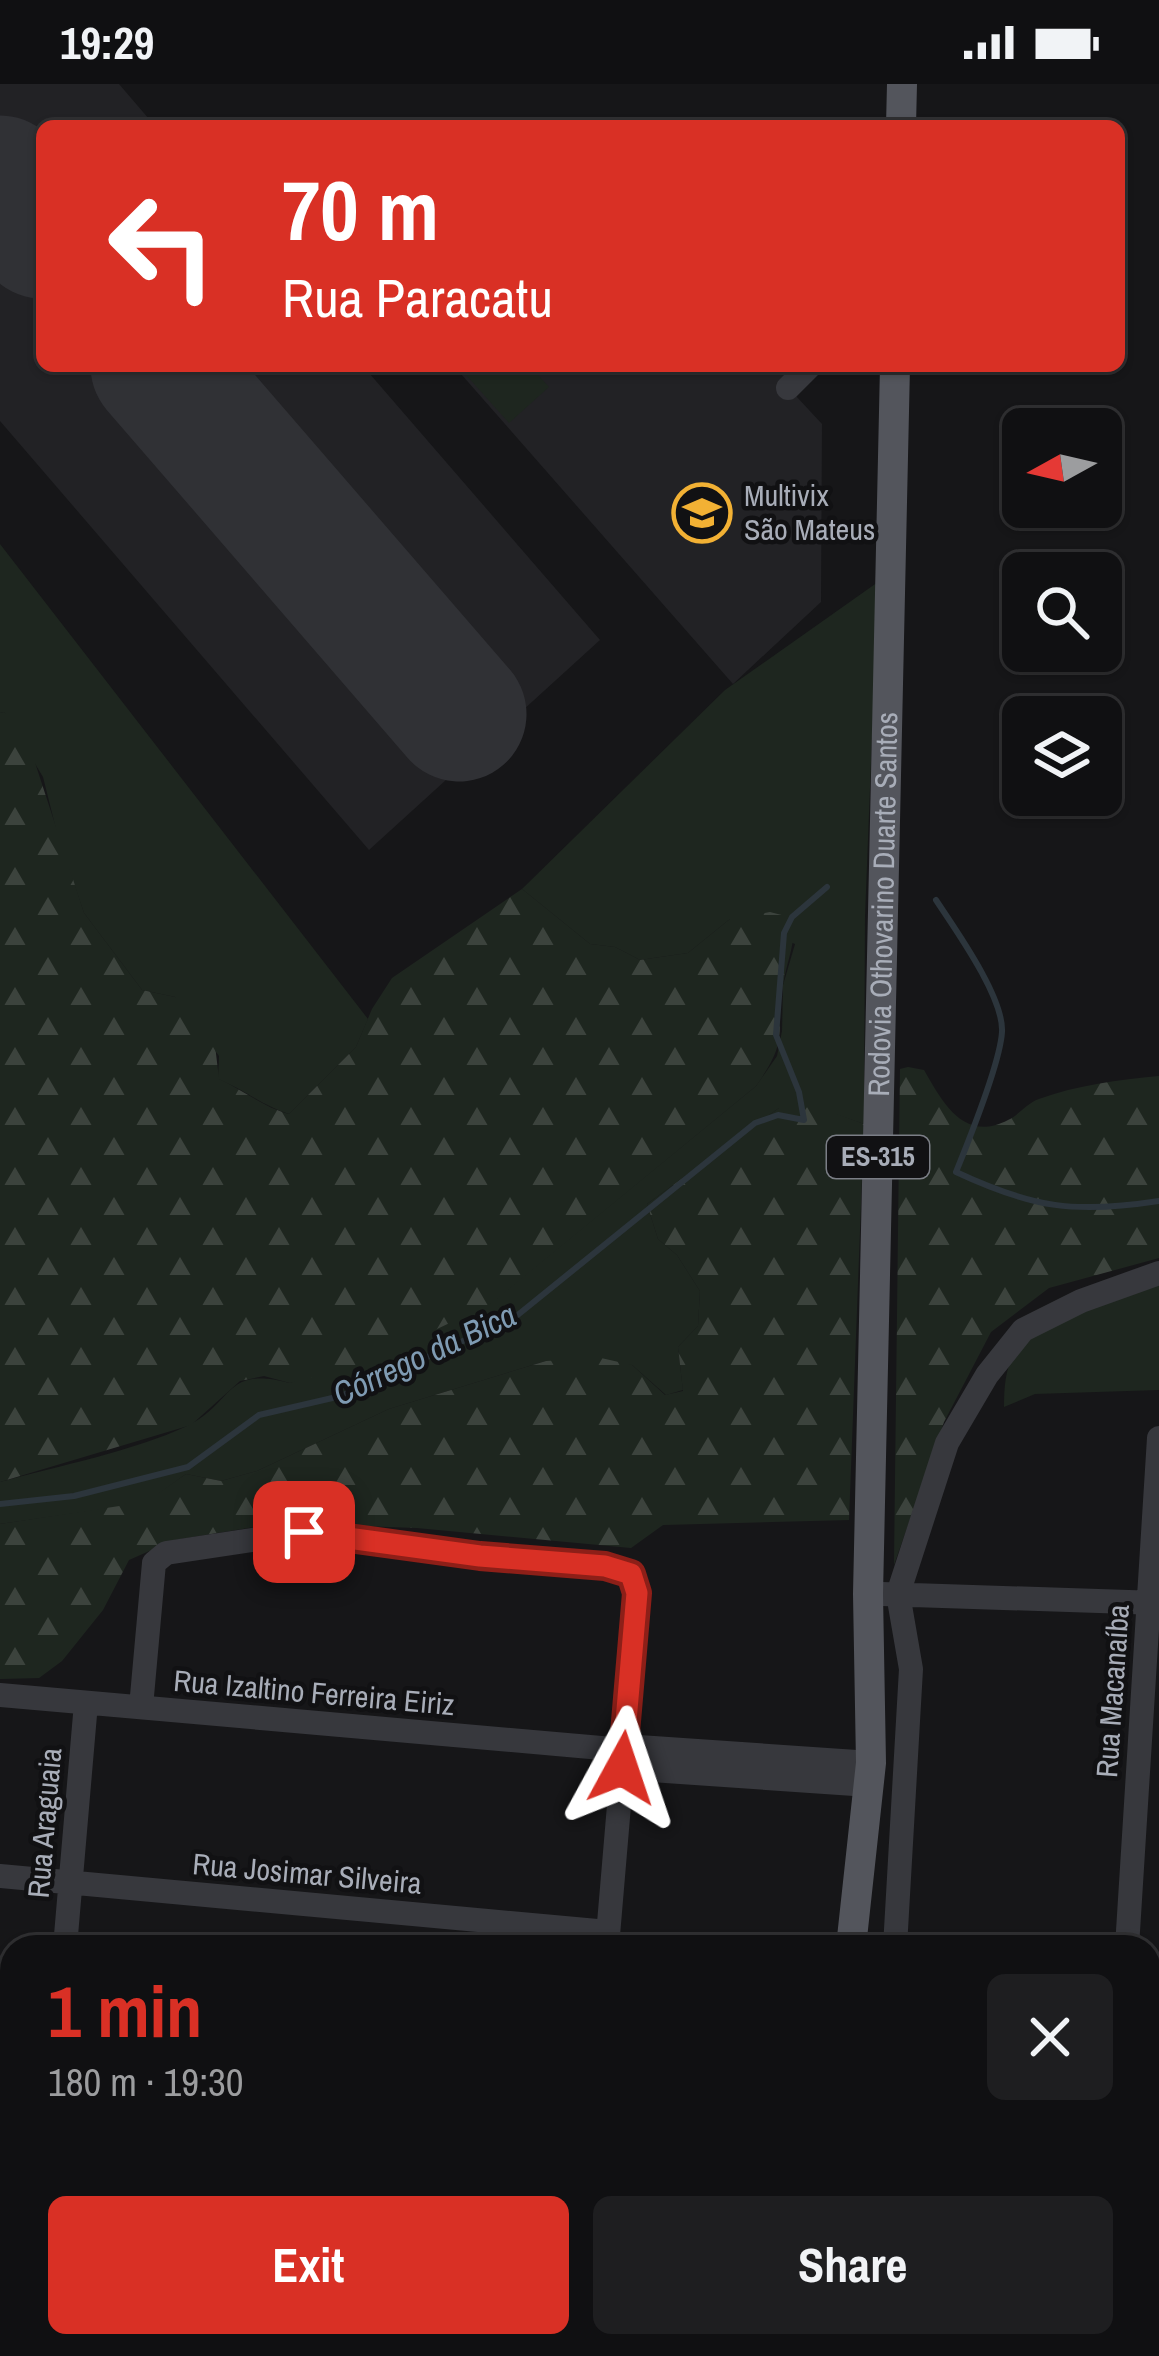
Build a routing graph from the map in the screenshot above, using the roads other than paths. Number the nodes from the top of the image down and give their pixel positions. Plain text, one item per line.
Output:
1 (902, 84) edge
2 (901, 120) edge
3 (803, 372) edge
4 (896, 372) edge
5 (788, 388) dead end
6 (1159, 1273) edge
7 (1159, 1438) edge
8 (883, 1594) junction
9 (1154, 1603) edge
10 (0, 1695) edge
11 (86, 1703) junction
12 (141, 1707) junction
13 (623, 1755) junction
14 (870, 1774) junction
15 (0, 1876) edge
16 (71, 1882) junction
17 (65, 1935) edge
18 (569, 1935) edge
19 (607, 1935) edge
20 (852, 1935) edge
21 (896, 1935) edge
22 (1128, 1935) edge

1 - 2 main road
3 - 5 street
4 - 8 main road, Rodovia Othovarino Duarte Santos / ES-315
6 - 8 street
7 - 9 street, Rua Macanaíba
8 - 9 street
8 - 14 main road, Rodovia Othovarino Duarte Santos / ES-315
8 - 21 street, Rodovia Othovarino Duarte Santos
9 - 22 street, Rua Macanaíba
10 - 11 street, Rua Izaltino Ferreira Eiriz
11 - 12 street, Rua Izaltino Ferreira Eiriz
11 - 16 street, Rua Araguaia
12 - 13 street, Rua Izaltino Ferreira Eiriz
12 - 13 street
13 - 14 street, Rua Izaltino Ferreira Eiriz
13 - 19 street
14 - 20 main road, Rodovia Othovarino Duarte Santos / ES-315
15 - 16 street, Rua Josimar Silveira
16 - 17 street, Rua Araguaia
16 - 18 street, Rua Josimar Silveira

